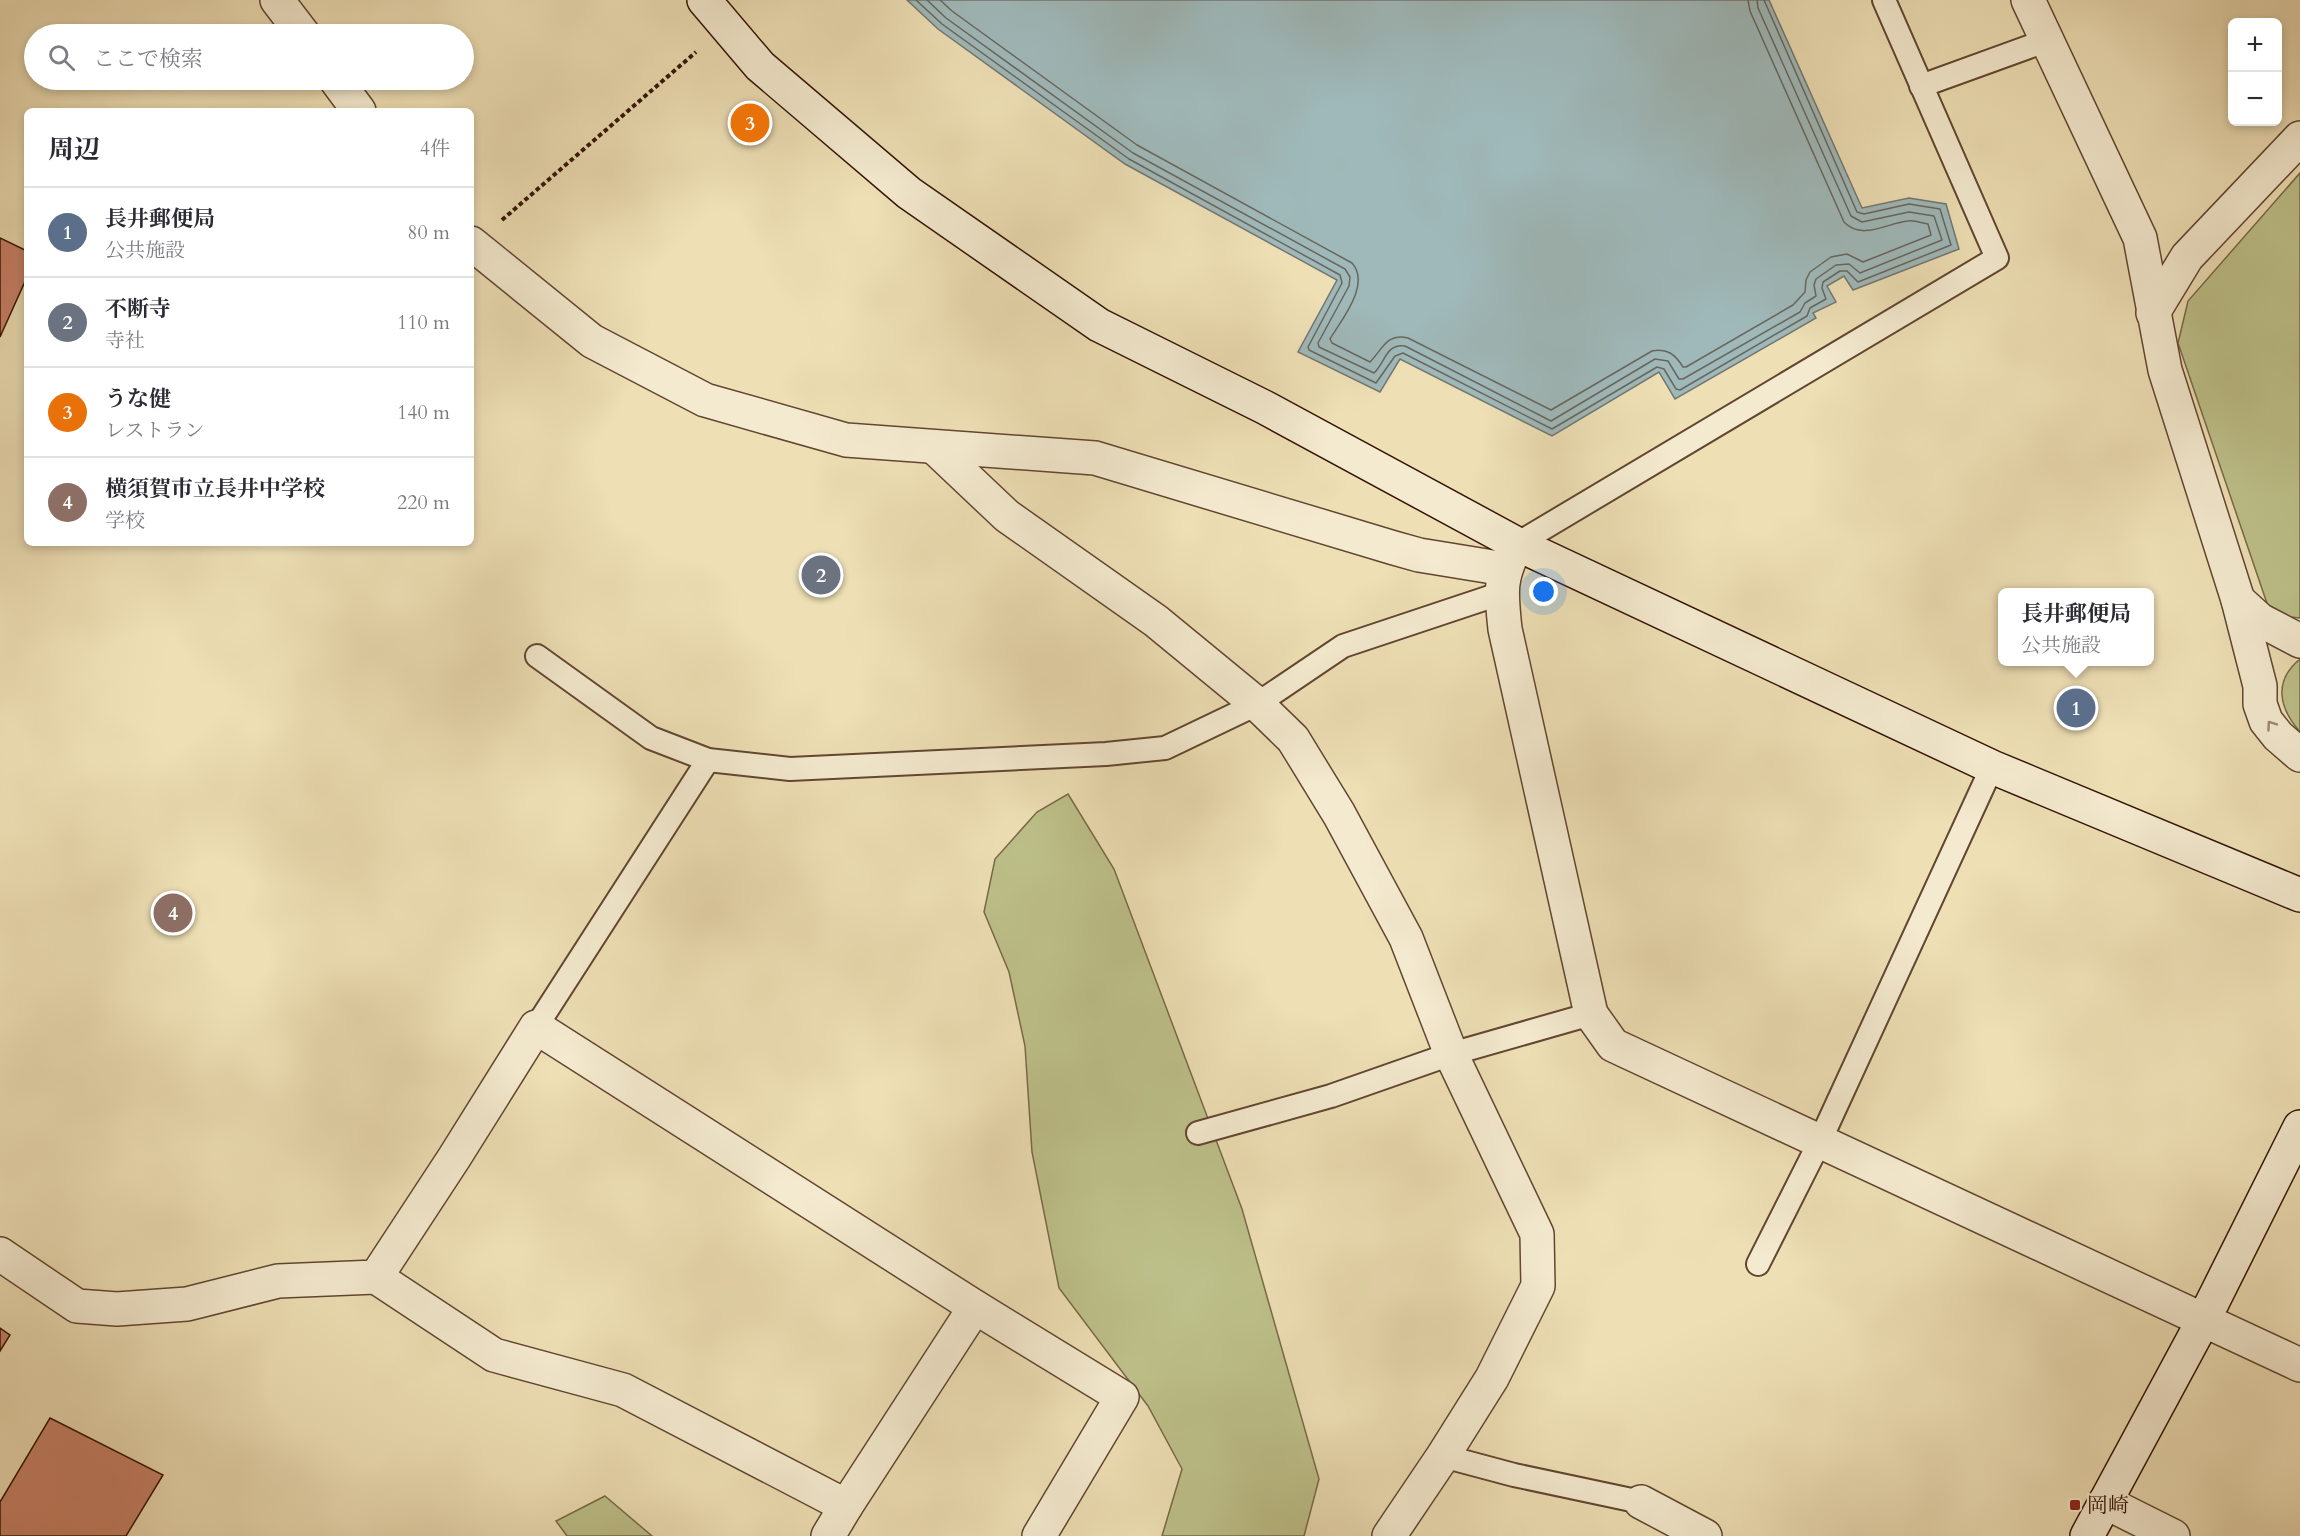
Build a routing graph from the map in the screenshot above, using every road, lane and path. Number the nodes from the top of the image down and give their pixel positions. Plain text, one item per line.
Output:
1 (277, 0) edge
2 (704, 0) edge
3 (1884, 0) edge
4 (2028, 0) edge
5 (295, 24) edge
6 (726, 26) junction
7 (2048, 40) junction
8 (1921, 86) junction
9 (343, 90) edge
10 (357, 108) edge
11 (2300, 138) edge
12 (474, 242) edge
13 (474, 246) edge
14 (2153, 313) junction
15 (934, 447) junction
16 (1508, 569) junction
17 (2238, 600) junction
18 (2300, 641) edge
19 (537, 656) dead end
20 (2260, 686) junction
21 (1257, 704) junction
22 (2300, 755) edge
23 (708, 760) junction
24 (1992, 767) junction
25 (2300, 895) edge
26 (1591, 1014) junction
27 (536, 1027) junction
28 (1451, 1054) junction
29 (1198, 1133) dead end
30 (2298, 1138) edge
31 (1820, 1141) junction
32 (0, 1254) edge
33 (1758, 1264) dead end
34 (376, 1277) junction
35 (975, 1307) junction
36 (2203, 1321) junction
37 (2300, 1365) edge
38 (1443, 1456) junction
39 (1641, 1502) joint
40 (2104, 1502) junction
41 (846, 1506) junction
42 (828, 1536) edge
43 (1039, 1536) edge
44 (1389, 1536) edge
45 (1705, 1536) edge
46 (2087, 1536) edge
47 (2173, 1536) edge

1 - 5 street
2 - 6 street
3 - 8 lane
4 - 7 street
6 - 12 path
6 - 16 street
7 - 8 lane
7 - 14 street
8 - 16 lane
9 - 10 street
11 - 14 street
13 - 15 street
14 - 17 street
15 - 16 street
15 - 21 street
16 - 21 lane
16 - 24 street
16 - 26 street
17 - 18 street
17 - 20 street
18 - 20 street
19 - 23 lane
22 -> 20 street
21 - 23 lane
21 - 28 street
23 - 27 lane
24 - 25 street
24 - 31 lane
26 - 28 lane
26 - 31 street
27 - 34 street
27 - 35 street
28 - 29 lane
28 - 38 street
30 - 36 street
31 - 33 lane
31 - 36 street
32 - 34 street
34 - 41 street
35 - 41 street
35 - 43 street
36 - 37 street
36 - 40 street
38 - 39 lane
38 - 44 street
39 - 45 street
40 - 46 street
40 - 47 street
41 - 42 street

